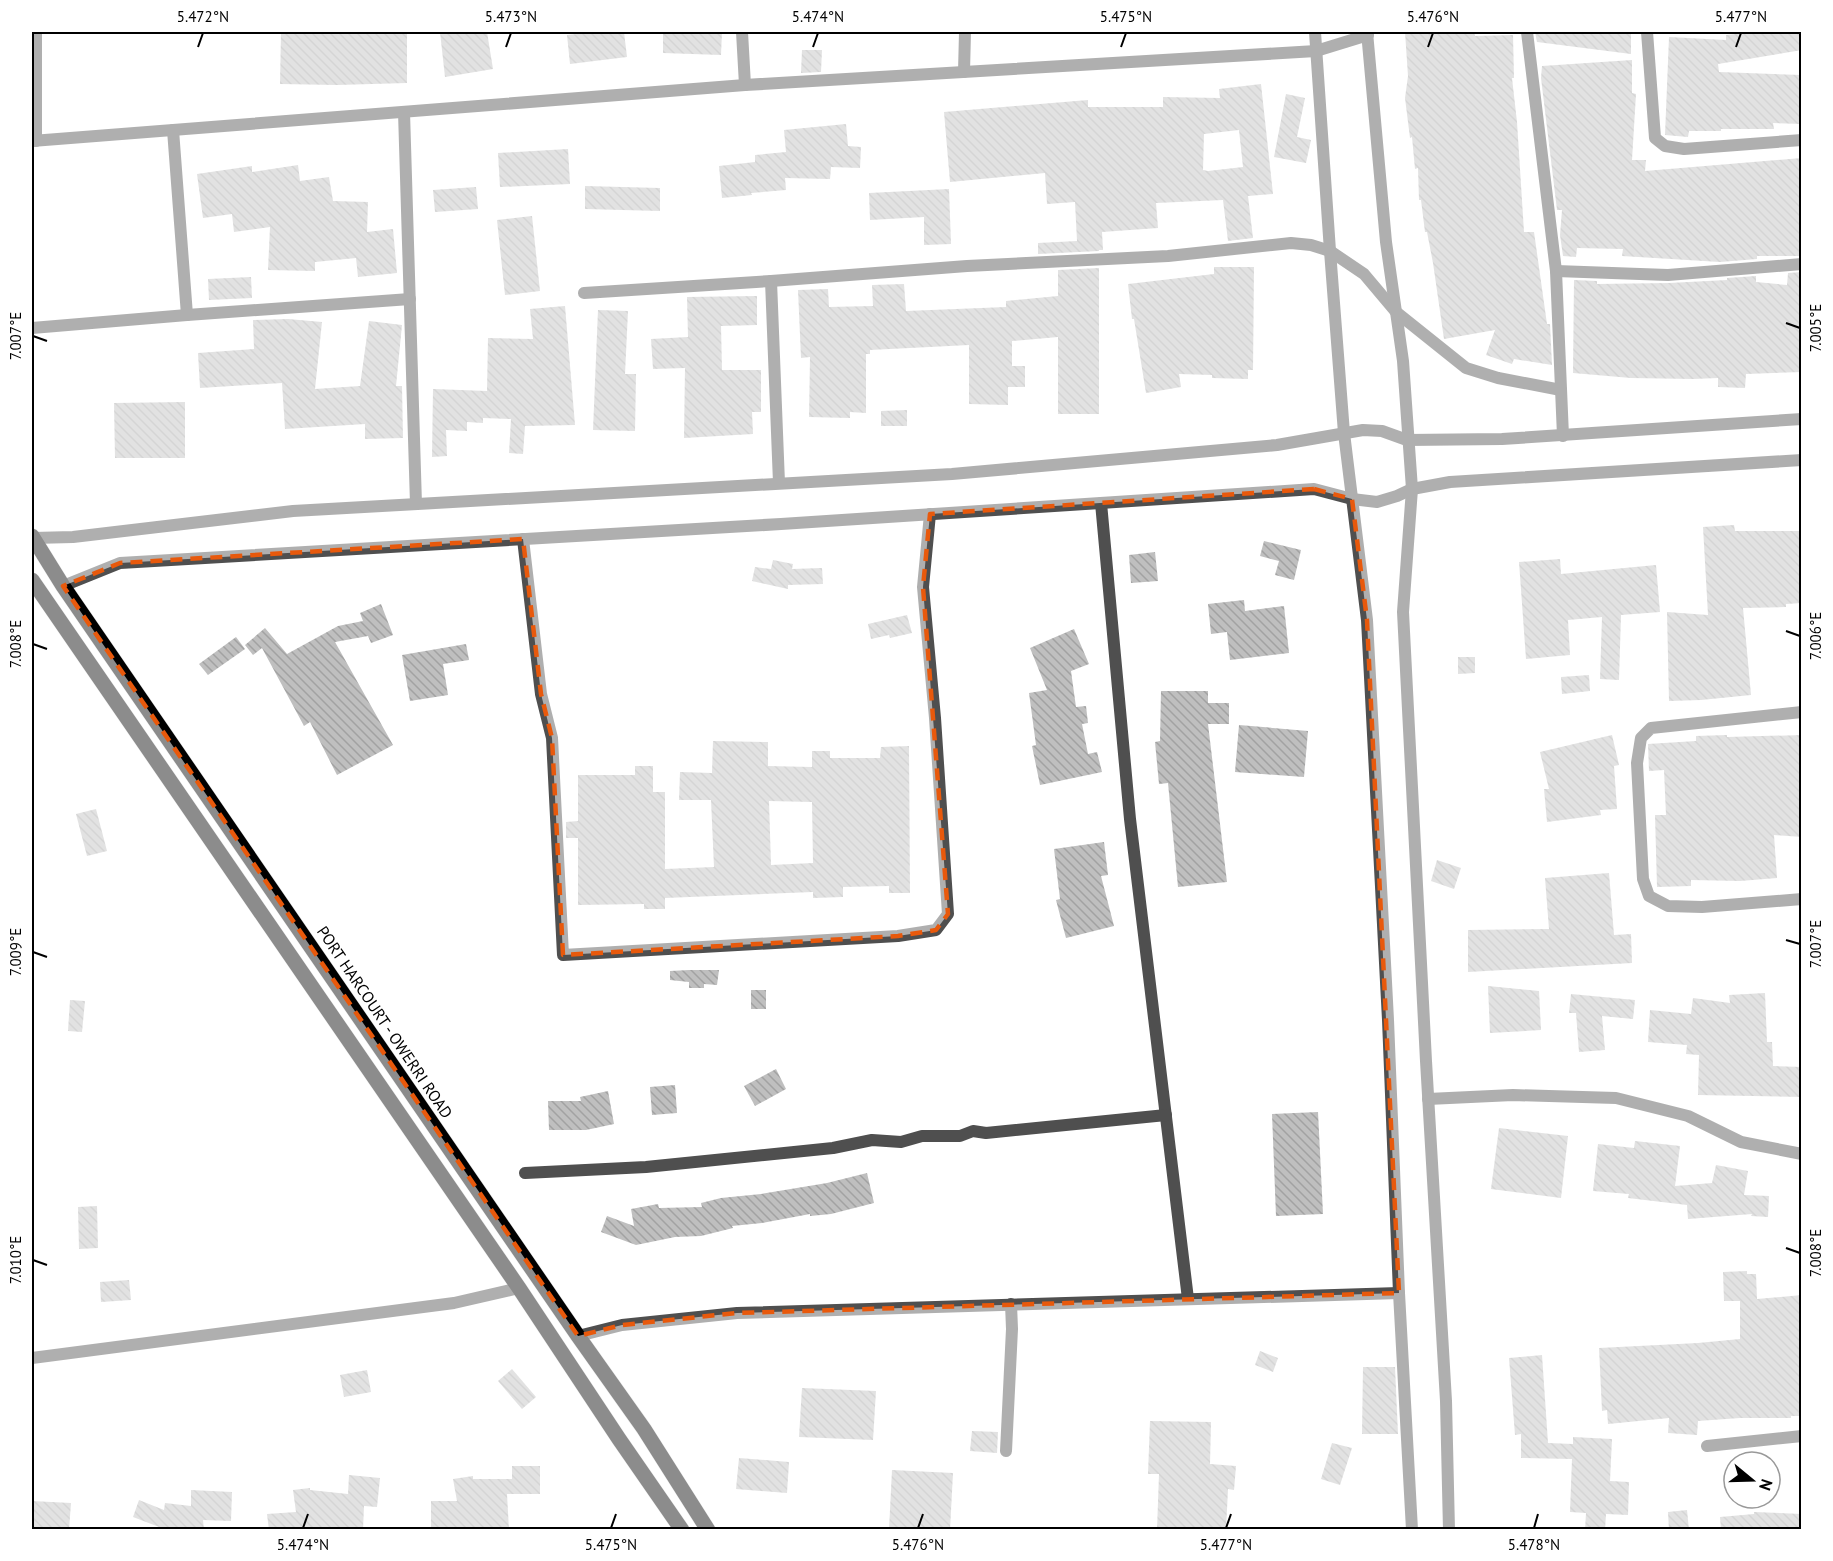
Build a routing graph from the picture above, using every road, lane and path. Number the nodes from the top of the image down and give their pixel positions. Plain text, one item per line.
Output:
1 (36, 32) edge
2 (742, 32) edge
3 (965, 32) edge
4 (1316, 32) edge
5 (1527, 32) edge
6 (1647, 32) edge
7 (1368, 33) edge
8 (1316, 51) junction
9 (964, 72) junction
10 (745, 85) junction
11 (404, 112) junction
12 (173, 130) junction
13 (1802, 140) edge
14 (34, 141) edge
15 (1330, 251) junction
16 (1802, 264) edge
17 (1556, 271) junction
18 (771, 281) junction
19 (584, 293) dead end
20 (410, 299) junction
21 (1396, 312) junction
22 (187, 315) junction
23 (32, 328) edge
24 (1561, 390) junction
25 (1802, 419) edge
26 (1344, 433) junction
27 (1563, 436) junction
28 (1407, 440) junction
29 (1802, 460) edge
30 (779, 483) junction
31 (1412, 489) junction
32 (1352, 499) junction
33 (1101, 503) junction
34 (416, 504) junction
35 (930, 514) junction
36 (32, 537) edge
37 (523, 539) junction
38 (32, 580) edge
39 (63, 586) junction
40 (1802, 712) edge
41 (1802, 899) edge
42 (1428, 1099) junction
43 (1166, 1114) junction
44 (1802, 1154) edge
45 (525, 1173) dead end
46 (519, 1288) junction
47 (1400, 1293) junction
48 (1188, 1299) junction
49 (1011, 1304) junction
50 (578, 1336) junction
51 (32, 1358) edge
52 (1802, 1436) edge
53 (1707, 1446) dead end
54 (1006, 1451) dead end
55 (682, 1530) edge
56 (708, 1530) edge
57 (1412, 1530) edge
58 (1449, 1530) edge

1 - 14 street
2 - 10 street
3 - 9 street
4 - 8 street
5 - 17 street
6 - 13 street
7 - 8 street
7 - 21 street
8 - 9 street
8 - 15 street
9 - 10 street
10 - 11 street
11 - 12 street
11 - 20 street
12 - 14 street
12 - 22 street
15 - 18 street
15 - 21 street
15 - 26 street
16 - 17 street
17 - 24 street
18 - 19 street
18 - 30 street
20 - 22 street
20 - 34 street
21 - 24 street
21 - 28 street
22 - 23 street
24 - 27 street
25 - 27 street
26 - 28 street
26 - 30 street
26 - 32 street
27 - 28 street
28 - 31 street
29 - 31 street
30 - 34 street
31 - 32 street
31 - 42 street
32 - 33 street
32 - 47 street
33 - 35 street
33 - 43 street
34 - 36 street
35 - 37 street
35 - 37 street
36 - 39 main road, PORT HARCOURT - OWERRI ROAD
37 - 39 street
38 - 46 main road
39 - 50 main road, PORT HARCOURT - OWERRI ROAD
40 - 41 street
42 - 44 street
42 - 58 street
43 - 45 street
43 - 48 street
46 - 51 street
46 - 55 main road
47 - 48 street
47 - 57 street
48 - 49 street
49 - 50 street
49 - 54 street
50 - 56 main road, PORT HARCOURT - OWERRI ROAD
52 - 53 street

